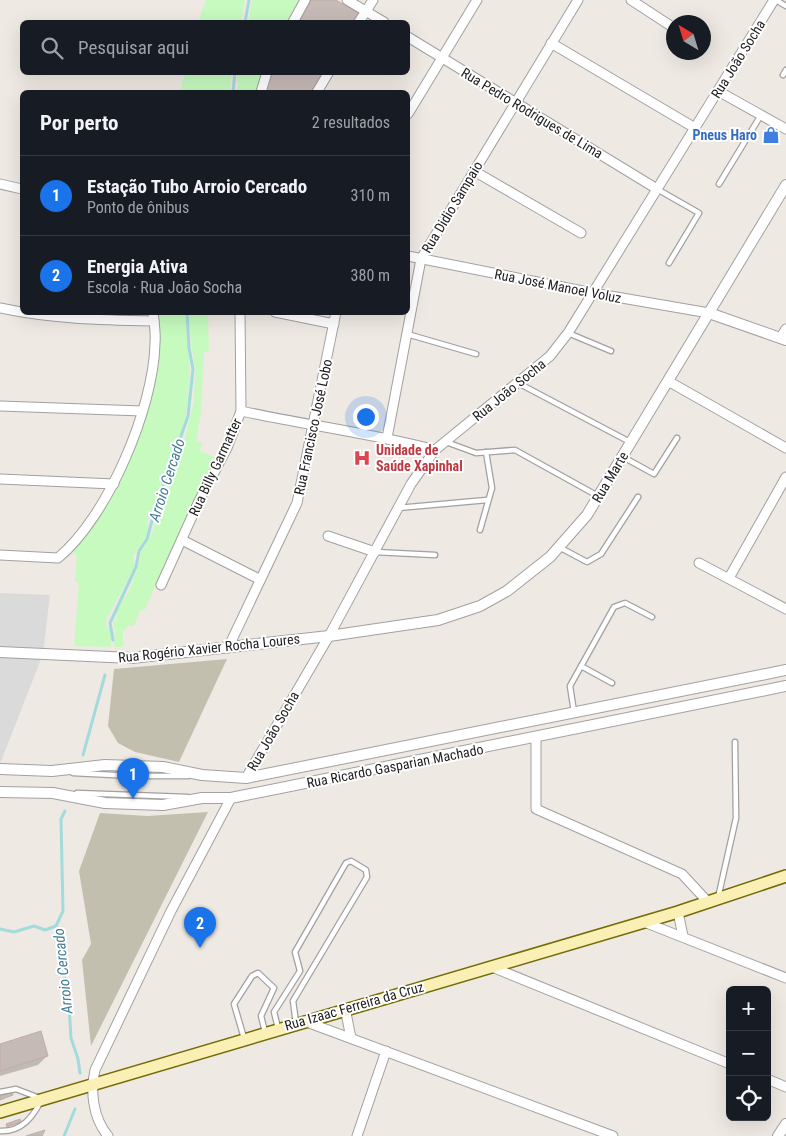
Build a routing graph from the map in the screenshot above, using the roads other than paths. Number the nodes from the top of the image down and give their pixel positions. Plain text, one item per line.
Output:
1 (305, 0) edge
2 (347, 0) edge
3 (373, 0) edge
4 (477, 0) edge
5 (578, 0) edge
6 (631, 0) edge
7 (775, 0) edge
8 (786, 6) edge
9 (366, 11) junction
10 (294, 20) edge
11 (360, 20) edge
12 (381, 20) edge
13 (666, 23) edge
14 (410, 38) edge
15 (551, 44) junction
16 (442, 58) junction
17 (266, 75) edge
18 (327, 75) edge
19 (262, 90) edge
20 (318, 90) edge
21 (718, 91) junction
22 (515, 103) junction
23 (410, 111) edge
24 (761, 115) junction
25 (695, 128) junction
26 (786, 129) edge
27 (474, 171) junction
28 (0, 184) edge
29 (719, 184) dead end
30 (786, 185) edge
31 (20, 189) edge
32 (658, 189) junction
33 (581, 233) dead end
34 (410, 256) edge
35 (421, 259) junction
36 (669, 263) dead end
37 (593, 293) junction
38 (0, 308) edge
39 (20, 312) edge
40 (709, 313) junction
41 (32, 315) edge
42 (240, 315) edge
43 (290, 315) edge
44 (336, 315) edge
45 (64, 316) edge
46 (153, 317) edge
47 (334, 324) junction
48 (407, 334) junction
49 (568, 334) junction
50 (784, 336) edge
51 (611, 351) dead end
52 (476, 354) dead end
53 (668, 381) junction
54 (518, 383) junction
55 (0, 406) edge
56 (142, 411) junction
57 (241, 411) junction
58 (314, 426) junction
59 (387, 438) junction
60 (677, 438) dead end
61 (445, 442) junction
62 (631, 442) junction
63 (786, 448) edge
64 (435, 450) junction
65 (486, 452) junction
66 (622, 456) junction
67 (786, 477) edge
68 (0, 479) edge
69 (114, 484) junction
70 (598, 496) junction
71 (638, 497) dead end
72 (487, 500) junction
73 (398, 508) junction
74 (480, 530) dead end
75 (328, 536) dead end
76 (182, 540) junction
77 (559, 547) junction
78 (375, 552) junction
79 (0, 555) edge
80 (435, 556) dead end
81 (699, 563) dead end
82 (729, 578) junction
83 (259, 579) junction
84 (161, 585) dead end
85 (786, 609) edge
86 (652, 616) dead end
87 (329, 636) junction
88 (228, 648) junction
89 (0, 652) edge
90 (581, 666) junction
91 (786, 670) edge
92 (612, 683) dead end
93 (786, 686) edge
94 (574, 712) junction
95 (536, 737) junction
96 (736, 742) dead end
97 (0, 769) edge
98 (246, 778) junction
99 (0, 792) edge
100 (231, 798) junction
101 (786, 876) edge
102 (713, 901) junction
103 (678, 912) junction
104 (644, 921) junction
105 (683, 936) junction
106 (492, 967) junction
107 (786, 978) edge
108 (345, 1008) junction
109 (299, 1022) junction
110 (278, 1028) junction
111 (265, 1032) junction
112 (244, 1038) junction
113 (351, 1038) junction
114 (386, 1051) junction
115 (726, 1062) edge
116 (771, 1081) edge
117 (92, 1084) junction
118 (786, 1087) edge
119 (0, 1092) edge
120 (42, 1099) junction
121 (0, 1112) edge
122 (786, 1124) edge
123 (0, 1131) edge
124 (108, 1136) edge
125 (357, 1136) edge
126 (613, 1136) edge
127 (778, 1136) edge

1 - 10 street
2 - 9 street
3 - 9 street
4 - 16 street
5 - 15 street, Rua Didio Sampaio
6 - 13 street
7 - 8 lane
7 - 21 street, Rua João Socha
9 - 11 street
9 - 12 street
14 - 16 street, Rua Pedro Rodrigues de Lima
15 - 22 street, Rua Didio Sampaio
15 - 25 street
16 - 22 street, Rua Pedro Rodrigues de Lima
16 - 23 street
17 - 19 street
18 - 20 street
21 - 24 street
21 - 25 street, Rua João Socha
22 - 27 street, Rua Didio Sampaio
22 - 32 street, Rua Pedro Rodrigues de Lima
24 - 26 street
24 - 29 lane
25 - 32 street, Rua João Socha
27 - 33 street
27 - 35 street, Rua Didio Sampaio
28 - 31 street
30 - 40 street, Rua Marte
32 - 36 lane
32 - 37 street, Rua João Socha
34 - 35 street, Rua José Manoel Voluz
35 - 37 street, Rua José Manoel Voluz
35 - 48 street, Rua Didio Sampaio
37 - 40 street, Rua José Manoel Voluz
37 - 49 street, Rua João Socha
38 - 39 street
40 - 50 street
40 - 53 street, Rua Marte
41 - 45 street
42 - 57 street, Rua Billy Garmatter
43 - 47 street
44 - 47 street, Rua Francisco José Lobo
45 - 46 street
46 - 56 street
47 - 58 street, Rua Francisco José Lobo
48 - 52 lane
48 - 59 street, Rua Didio Sampaio
49 - 51 lane
49 - 54 street, Rua João Socha
53 - 62 street, Rua Marte
53 - 63 street
54 - 61 street, Rua João Socha
54 - 62 lane
55 - 56 street
56 - 69 street
57 - 58 street
57 - 76 street, Rua Billy Garmatter
58 - 59 street
58 - 83 street, Rua Francisco José Lobo
59 - 64 street
60 - 66 lane
61 - 64 street, Rua João Socha
61 - 65 lane
62 - 66 street, Rua Marte
64 - 73 street, Rua João Socha
65 - 70 lane
65 - 72 lane
66 - 70 street, Rua Marte
67 - 82 street
68 - 69 street
69 - 79 street
70 - 77 street, Rua Marte
71 - 77 lane
72 - 73 lane
72 - 74 lane
73 - 78 street, Rua João Socha
75 - 78 street
76 - 83 street
76 - 84 street, Rua Billy Garmatter
77 - 87 street, Rua Marte
78 - 80 lane
78 - 87 street, Rua João Socha
81 - 82 street
82 - 85 street
83 - 88 street, Rua Francisco José Lobo
86 - 90 lane
87 - 88 street, Rua Rogério Xavier Rocha Loures
87 - 98 street, Rua João Socha
88 - 89 street, Rua Rogério Xavier Rocha Loures
90 - 92 lane
90 - 94 lane
91 - 94 street, Rua Ricardo Gasparian Machado
93 - 95 street, Rua Ricardo Gasparian Machado
94 - 98 street, Rua Ricardo Gasparian Machado
95 - 100 street, Rua Ricardo Gasparian Machado
95 - 102 street
96 - 102 lane
97 - 98 street, Rua Ricardo Gasparian Machado
99 - 100 street, Rua Ricardo Gasparian Machado
100 - 117 street
101 - 102 main road, Rua Izaac Ferreira da Cruz
102 - 103 main road, Rua Izaac Ferreira da Cruz
103 - 104 main road, Rua Izaac Ferreira da Cruz
103 - 105 street
104 - 105 street
104 - 106 main road, Rua Izaac Ferreira da Cruz
105 - 107 street
106 - 108 main road, Rua Izaac Ferreira da Cruz
106 - 115 street
108 - 109 main road, Rua Izaac Ferreira da Cruz
108 - 113 street
109 - 110 main road, Rua Izaac Ferreira da Cruz
109 - 110 lane
109 - 113 street
110 - 111 main road, Rua Izaac Ferreira da Cruz
111 - 112 main road, Rua Izaac Ferreira da Cruz
111 - 112 lane
112 - 117 main road, Rua Izaac Ferreira da Cruz
113 - 114 street
114 - 125 street
114 - 126 street
116 - 118 street
117 - 120 main road, Rua Izaac Ferreira da Cruz
117 - 124 street
119 - 120 lane
120 - 121 main road, Rua Izaac Ferreira da Cruz
120 - 123 lane
122 - 127 street

